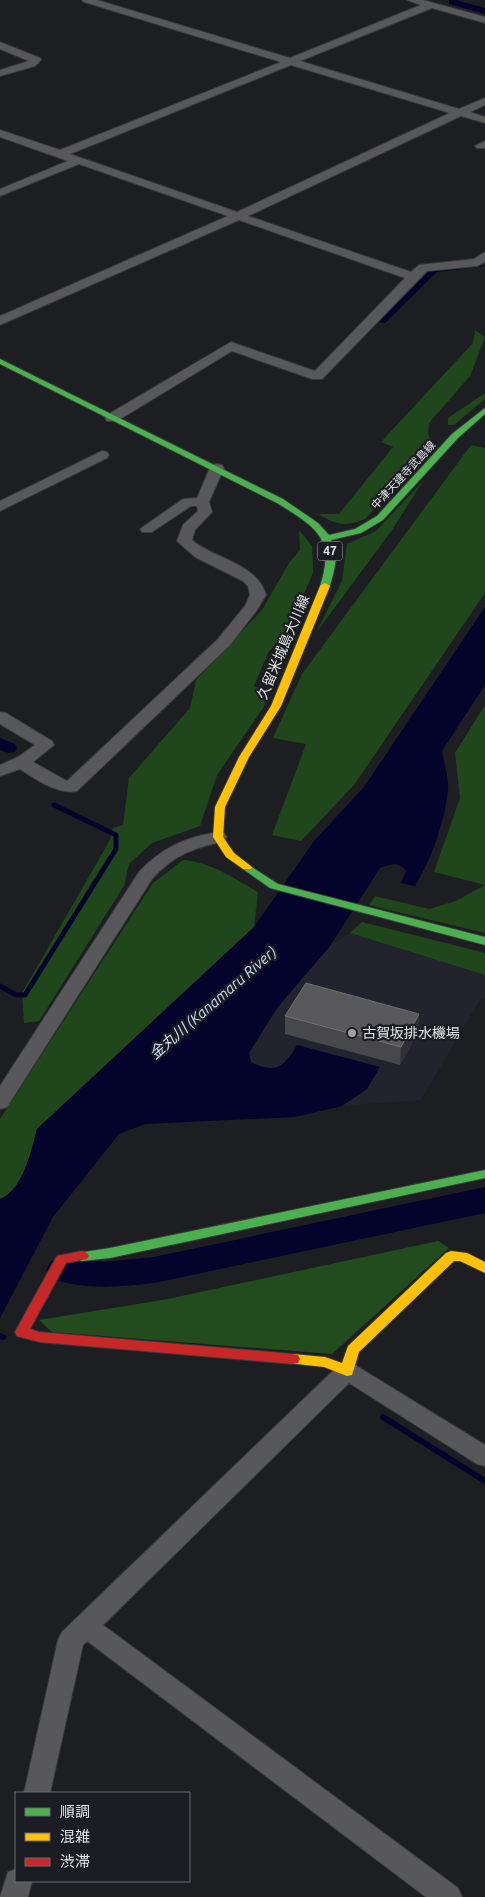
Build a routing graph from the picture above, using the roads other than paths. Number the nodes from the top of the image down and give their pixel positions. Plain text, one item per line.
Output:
1 (87, 0) edge
2 (412, 0) edge
3 (442, 0) edge
4 (431, 5) junction
5 (485, 20) edge
6 (0, 45) edge
7 (293, 62) junction
8 (0, 73) edge
9 (485, 101) edge
10 (461, 113) junction
11 (485, 120) edge
12 (0, 133) edge
13 (60, 154) junction
14 (79, 160) junction
15 (0, 193) edge
16 (238, 216) junction
17 (485, 256) edge
18 (413, 277) junction
19 (0, 321) edge
20 (0, 361) edge
21 (485, 410) edge
22 (112, 418) junction
23 (102, 455) dead end
24 (217, 468) junction
25 (202, 502) junction
26 (0, 507) edge
27 (147, 529) dead end
28 (328, 538) junction
29 (0, 717) edge
30 (24, 761) junction
31 (0, 771) edge
32 (218, 837) junction
33 (485, 941) edge
34 (0, 1102) edge
35 (485, 1174) edge
36 (485, 1268) edge
37 (347, 1371) junction
38 (485, 1457) edge
39 (86, 1626) junction
40 (37, 1792) edge
41 (18, 1882) edge
42 (14, 1897) edge
43 (448, 1897) edge

1 - 7 street
2 - 4 street
3 - 4 street
4 - 5 street
4 - 7 street
6 - 8 street
7 - 10 street
7 - 13 street
9 - 10 street
10 - 11 street
10 - 16 street
12 - 13 street
13 - 14 street
14 - 15 street
14 - 16 street
16 - 18 street
16 - 19 street
17 - 18 street
18 - 22 street
20 - 22 main road, 47
21 - 28 main road, 中津天建寺武島線
22 - 24 main road, 47
23 - 26 street
24 - 25 street
24 - 28 main road, 47
25 - 27 street
25 - 30 street
28 - 32 main road, 久留米城島大川線 / 47
29 - 30 street
30 - 31 street
32 - 33 main road
32 - 34 street
35 - 37 main road
36 - 37 main road
37 - 38 street
37 - 39 street
39 - 40 street
39 - 43 street
41 - 42 street

